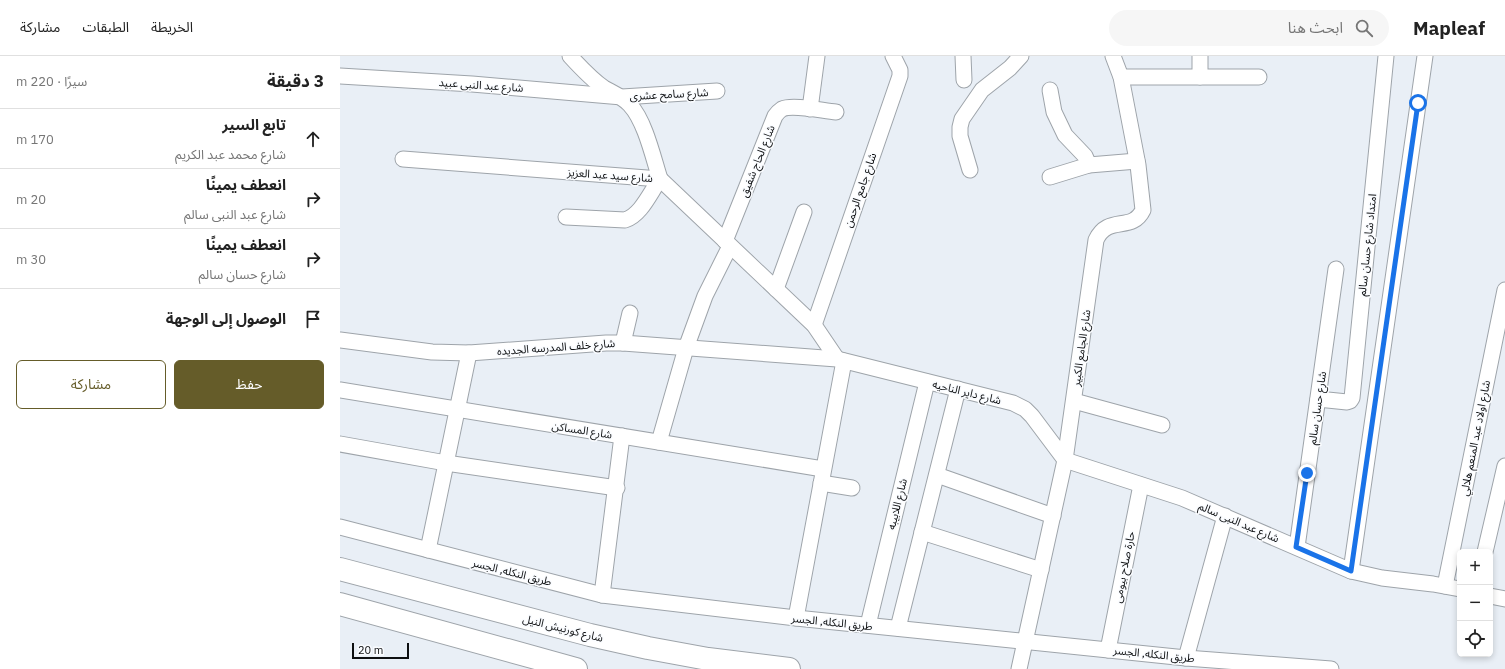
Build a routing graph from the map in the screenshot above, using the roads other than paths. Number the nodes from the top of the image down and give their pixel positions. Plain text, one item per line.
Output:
1 (570, 56) edge
2 (817, 56) edge
3 (893, 56) edge
4 (963, 56) edge
5 (1021, 56) edge
6 (1113, 56) edge
7 (1200, 56) edge
8 (1386, 56) edge
9 (1425, 56) edge
10 (340, 76) edge
11 (1121, 77) junction
12 (1200, 77) junction
13 (1259, 77) dead end
14 (964, 80) dead end
15 (1050, 90) dead end
16 (717, 91) dead end
17 (622, 97) junction
18 (810, 109) junction
19 (836, 112) dead end
20 (402, 160) dead end
21 (1138, 161) junction
22 (1089, 165) junction
23 (970, 170) dead end
24 (1050, 177) dead end
25 (660, 179) junction
26 (804, 212) dead end
27 (566, 217) dead end
28 (728, 243) junction
29 (1336, 269) dead end
30 (776, 289) junction
31 (1505, 290) edge
32 (630, 313) dead end
33 (814, 325) junction
34 (340, 340) edge
35 (623, 343) junction
36 (686, 348) junction
37 (469, 353) junction
38 (841, 360) junction
39 (927, 382) junction
40 (340, 390) edge
41 (958, 390) junction
42 (1318, 399) junction
43 (1074, 401) junction
44 (457, 409) junction
45 (1162, 425) dead end
46 (622, 436) junction
47 (659, 442) junction
48 (340, 444) edge
49 (1065, 460) junction
50 (446, 463) junction
51 (1505, 466) edge
52 (937, 475) junction
53 (822, 476) junction
54 (1141, 485) junction
55 (617, 488) junction
56 (852, 488) dead end
57 (1053, 516) junction
58 (1225, 516) junction
59 (340, 527) edge
60 (922, 532) junction
61 (1296, 547) junction
62 (1486, 549) edge
63 (428, 550) junction
64 (340, 569) edge
65 (1041, 570) junction
66 (1351, 571) junction
67 (1445, 586) junction
68 (1457, 588) edge
69 (602, 595) junction
70 (1493, 597) edge
71 (1505, 599) edge
72 (340, 604) edge
73 (796, 618) junction
74 (868, 625) junction
75 (898, 628) junction
76 (1025, 641) junction
77 (1108, 650) junction
78 (1186, 658) junction
79 (576, 669) edge
80 (789, 669) edge
81 (1019, 669) edge
82 (1331, 669) edge

1 - 17 street
2 - 18 street
3 - 33 street, شارع جامع الرحمن
4 - 14 street
5 - 23 street
6 - 11 street, شارع الجامع الكبير
7 - 12 street
8 - 42 street, امتداد شارع حسان سالم
9 - 66 street
10 - 17 street, شارع عبد النبى عبيد
11 - 12 street
11 - 21 street, شارع الجامع الكبير
12 - 13 street
15 - 22 street
16 - 17 street, شارع سامح عشرى
17 - 25 street
18 - 19 street, شارع الحاج شفيق
18 - 28 street, شارع الحاج شفيق
20 - 25 street, شارع سيد عبد العزيز
21 - 22 street
21 - 43 street, شارع الجامع الكبير
22 - 24 street
25 - 27 street
25 - 28 street, شارع سيد عبد العزيز
26 - 30 street
28 - 30 street, شارع سيد عبد العزيز
28 - 36 street, شارع الحاج شفيق
29 - 42 street, شارع حسان سالم
30 - 33 street, شارع سيد عبد العزيز
31 - 67 street, شارع اولاد عبد المنعم هلالي
32 - 35 street
33 - 38 street, شارع سيد عبد العزيز
34 - 37 street, شارع خلف المدرسه الجديده
35 - 36 street, شارع خلف المدرسه الجديده
35 - 37 street, شارع خلف المدرسه الجديده
36 - 38 street, شارع خلف المدرسه الجديده
36 - 47 street, شارع الحاج شفيق
37 - 44 street
38 - 39 street, شارع داير الناحيه
38 - 53 street
39 - 41 street, شارع داير الناحيه
39 - 74 street, شارع اللابيبه
40 - 44 street, شارع المساكن
41 - 49 street, شارع داير الناحيه
41 - 52 street
42 - 61 street, شارع حسان سالم
43 - 45 street
43 - 49 street, شارع الجامع الكبير
44 - 46 street, شارع المساكن
44 - 50 street
46 - 47 street, شارع المساكن
46 - 55 street
47 - 53 street, شارع المساكن
48 - 50 street
49 - 54 street, شارع عبد النبى سالم
49 - 57 street, شارع الجامع الكبير
50 - 55 street
50 - 63 street
51 - 62 street
52 - 57 street
52 - 60 street
53 - 56 street, شارع المساكن
53 - 73 street
54 - 58 street, شارع عبد النبى سالم
54 - 77 street, حارة صلاح بيومى
55 - 69 street
57 - 65 street, شارع الجامع الكبير
58 - 61 street, شارع عبد النبى سالم
58 - 78 street
59 - 63 street, طريق النكله, الجسر
60 - 65 street
60 - 75 street
61 - 66 street, شارع عبد النبى سالم
63 - 69 street, طريق النكله, الجسر
64 - 80 main road, شارع كورنيش النيل
65 - 76 street, شارع الجامع الكبير
66 - 67 street, شارع عبد النبى سالم
67 - 68 street, شارع عبد النبى سالم
69 - 73 street, طريق النكله, الجسر
70 - 71 street
72 - 79 main road
73 - 74 street, طريق النكله, الجسر
74 - 75 street, طريق النكله, الجسر
75 - 76 street, طريق النكله, الجسر
76 - 77 street, طريق النكله, الجسر
76 - 81 street, شارع الجامع الكبير
77 - 78 street, طريق النكله, الجسر
78 - 82 street, طريق النكله, الجسر

